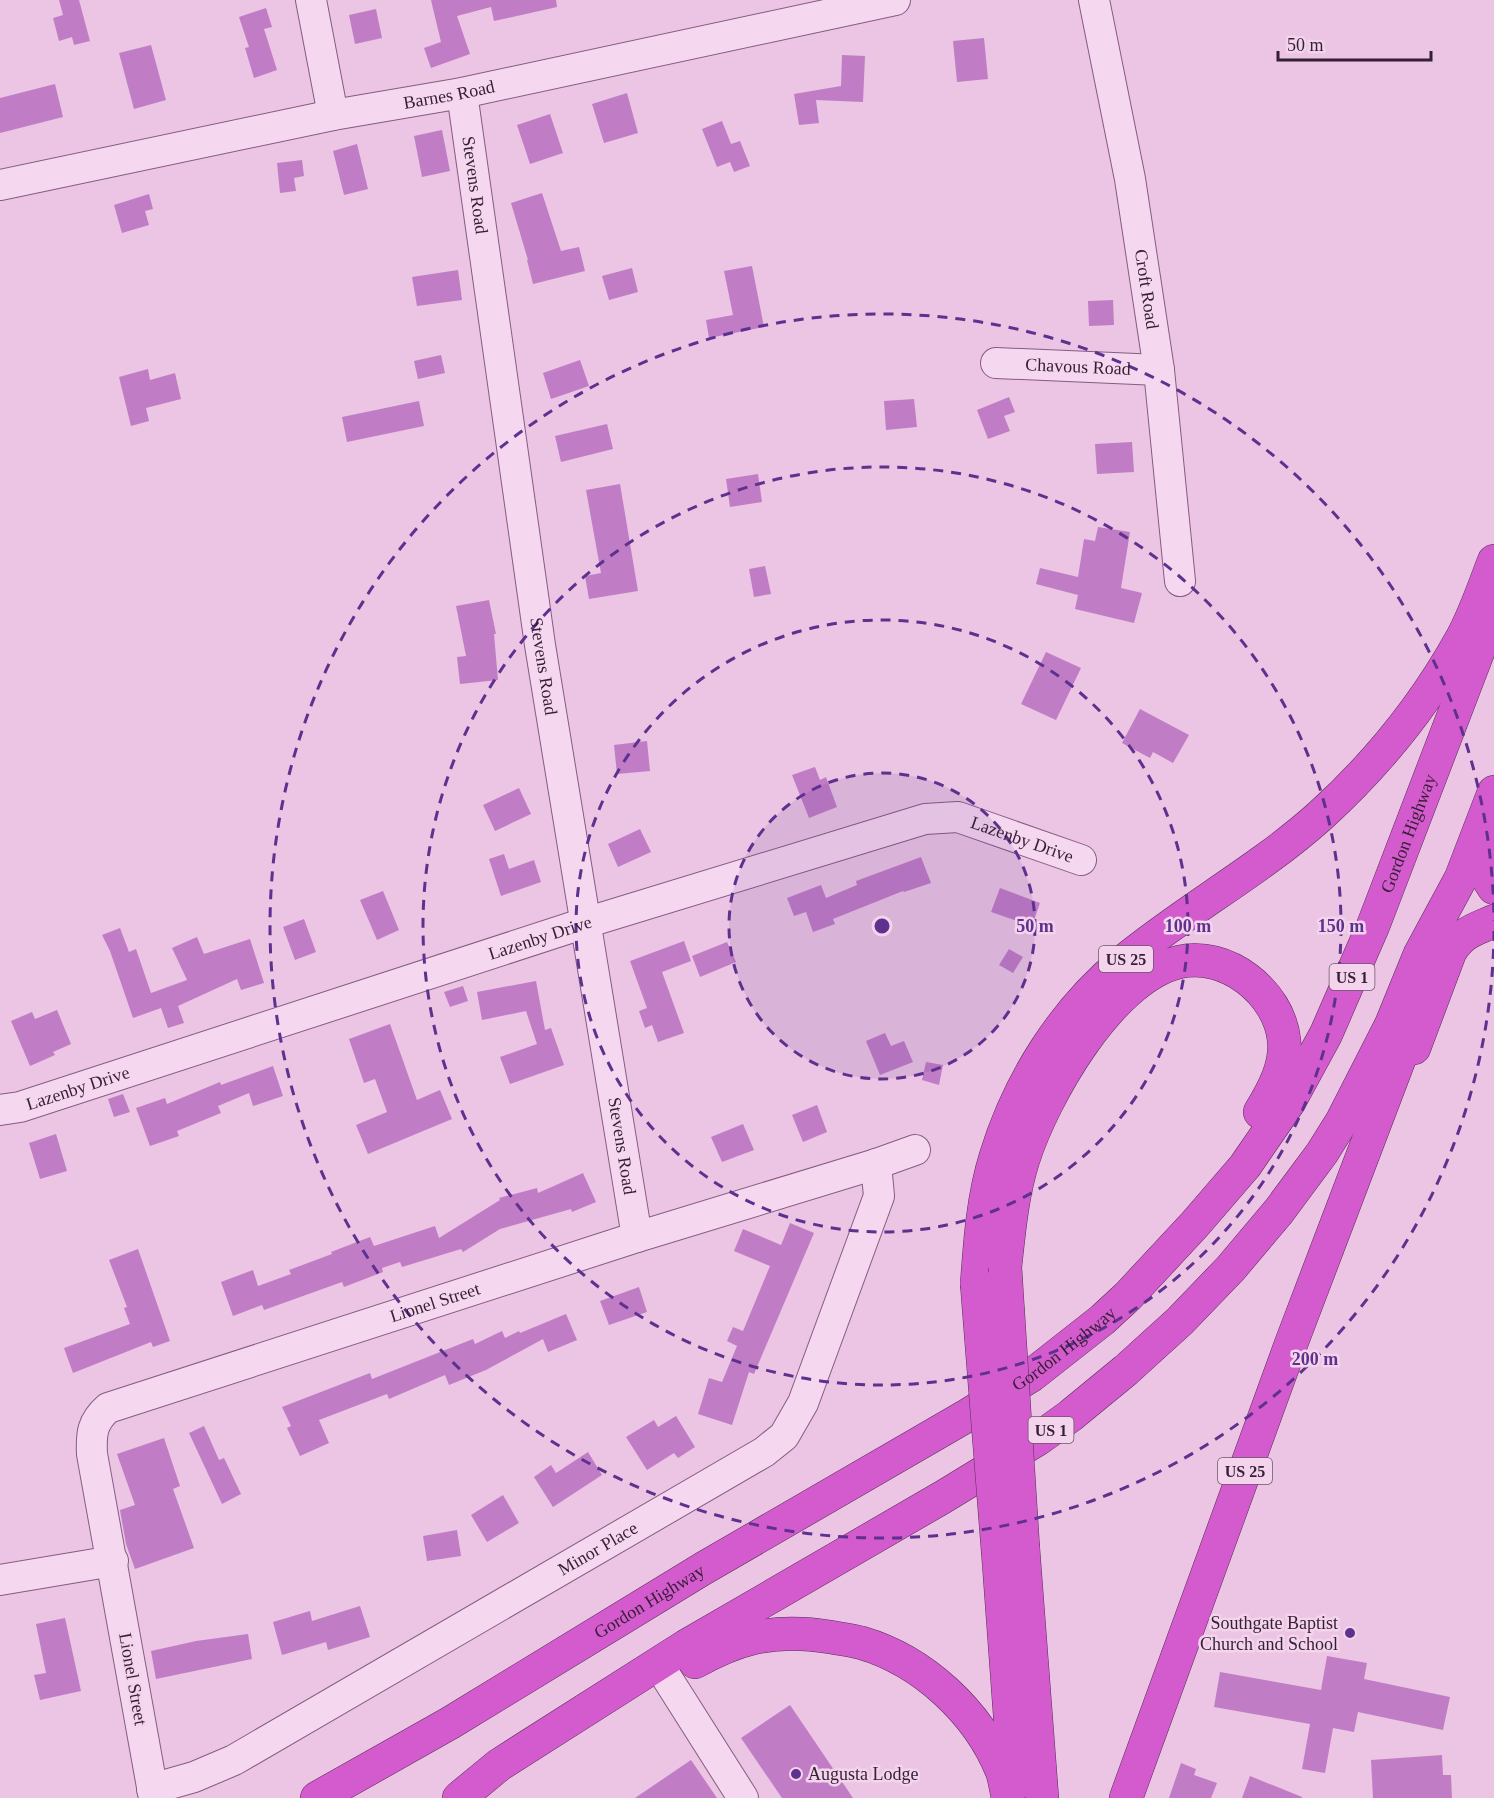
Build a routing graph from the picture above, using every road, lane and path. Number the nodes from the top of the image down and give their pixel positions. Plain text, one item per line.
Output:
1 (311, 0) edge
2 (895, 0) edge
3 (1094, 0) edge
4 (462, 93) junction
5 (333, 115) junction
6 (0, 185) edge
7 (996, 363) dead end
8 (1159, 370) junction
9 (1494, 561) edge
10 (1180, 581) dead end
11 (1494, 610) edge
12 (1490, 801) edge
13 (1081, 860) dead end
14 (1461, 878) junction
15 (1494, 888) edge
16 (1494, 921) edge
17 (585, 923) junction
18 (0, 1110) edge
19 (1373, 1129) junction
20 (915, 1150) dead end
21 (876, 1164) junction
22 (637, 1237) junction
23 (1128, 1296) junction
24 (1011, 1556) junction
25 (113, 1561) junction
26 (0, 1580) edge
27 (667, 1678) junction
28 (153, 1793) edge
29 (317, 1798) edge
30 (459, 1798) edge
31 (473, 1798) edge
32 (743, 1798) edge
33 (1008, 1798) edge
34 (1016, 1798) edge
35 (1042, 1798) edge
36 (1126, 1798) edge

1 - 5 street
2 - 4 street, Barnes Road
3 - 8 street, Croft Road
4 - 5 street, Barnes Road
4 - 17 street, Stevens Road
5 - 6 street, Barnes Road
7 - 8 street, Chavous Road
8 - 10 street, Croft Road
9 - 24 highway, US 25, bridge
11 - 23 highway, Gordon Highway / US 1
12 - 14 highway, US 1
12 - 15 highway
13 - 17 street, Lazenby Drive
14 - 19 highway, US 25
14 - 30 highway, US 1
16 - 19 highway
17 - 18 street, Lazenby Drive
17 - 22 street, Stevens Road
19 - 36 highway, US 25
20 - 21 street, Lionel Street
21 - 22 street, Lionel Street
21 - 28 street, Minor Place
22 - 25 street, Lionel Street
23 - 24 highway, bridge
23 - 29 highway, Gordon Highway / US 1
24 - 34 highway, US 25
24 - 35 highway
25 - 26 street
25 - 28 street, Lionel Street
27 - 31 highway
27 - 32 street
27 - 33 highway

